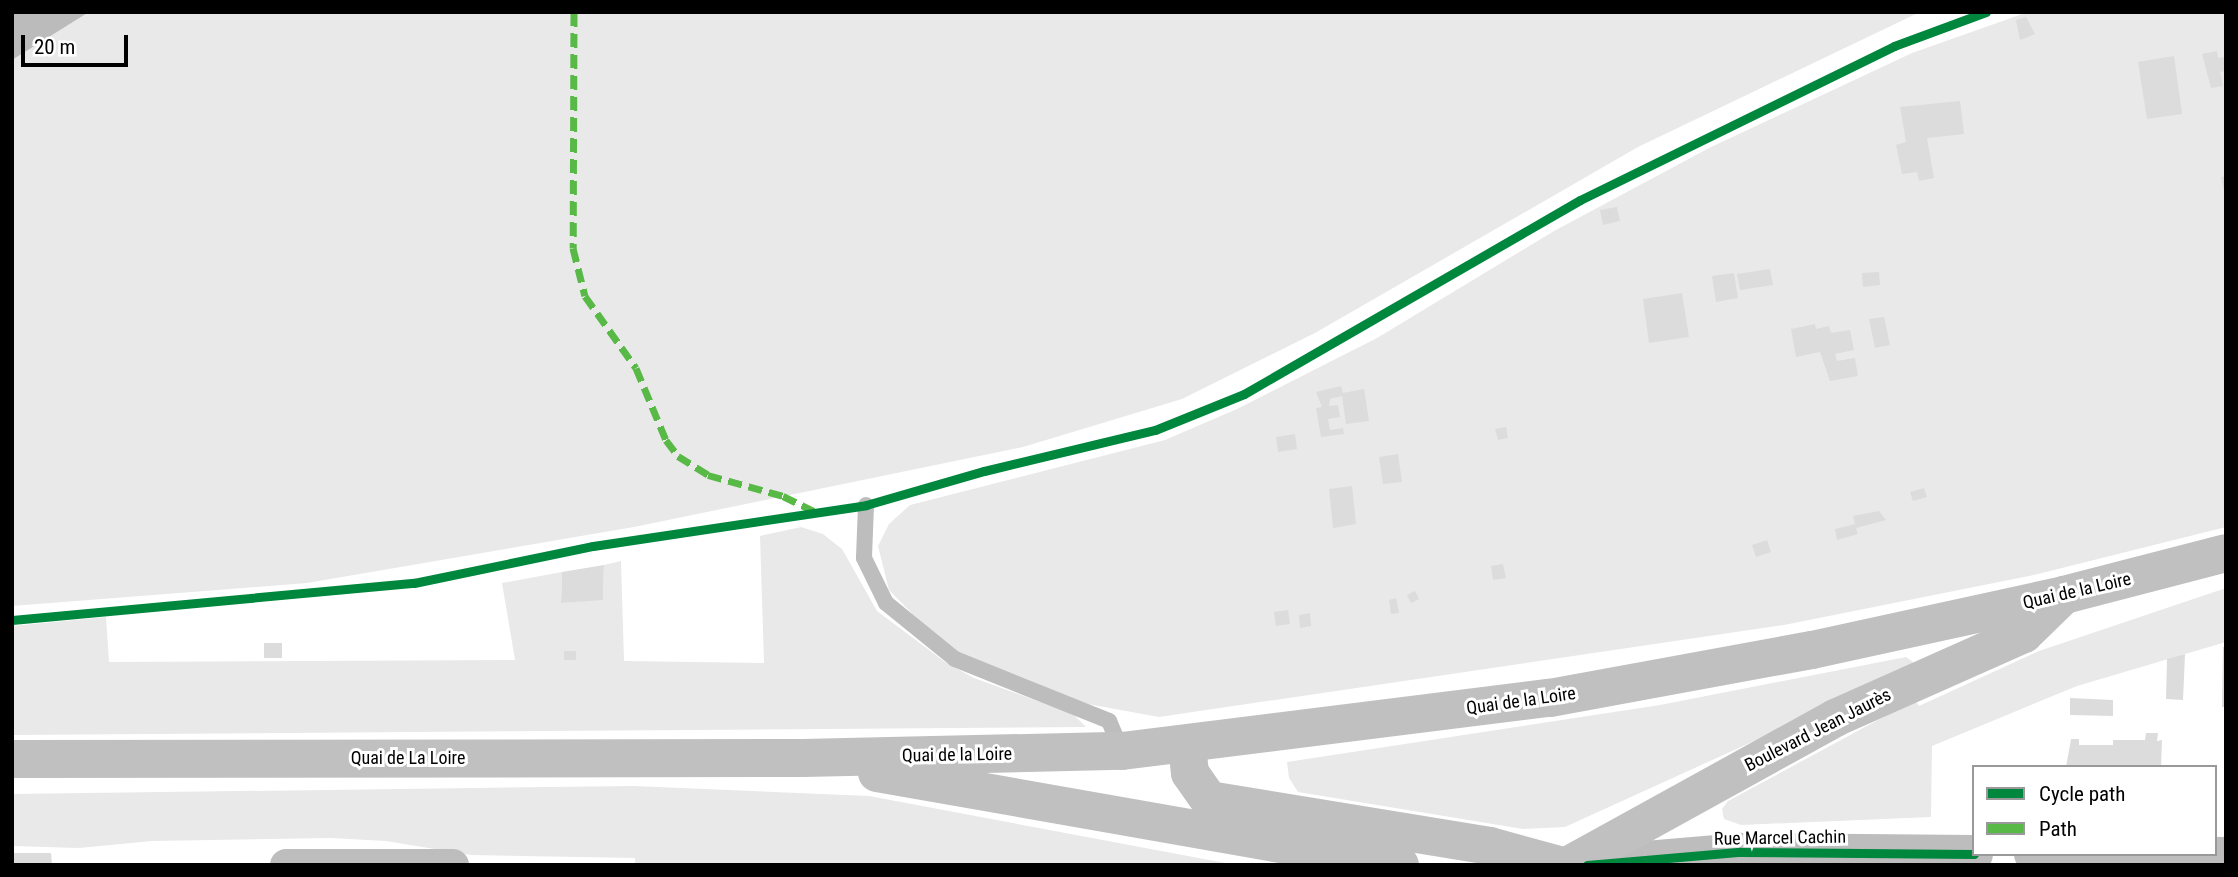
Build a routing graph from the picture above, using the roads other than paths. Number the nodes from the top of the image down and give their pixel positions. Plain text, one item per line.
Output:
1 (866, 505) dead end
2 (2226, 553) edge
3 (2064, 595) junction
4 (1187, 745) junction
5 (1122, 751) junction
6 (12, 758) edge
7 (803, 758) junction
8 (1972, 853) edge
9 (1859, 859) edge
10 (453, 864) edge
11 (1390, 864) edge
12 (286, 865) edge
13 (1559, 865) edge
14 (1569, 865) edge
15 (1587, 865) edge

1 - 5 lane
2 - 3 main road, Quai de la Loire
3 - 4 main road, Quai de la Loire
3 - 14 main road, Boulevard Jean Jaurès
4 - 5 main road, Quai de la Loire
4 - 13 main road
5 - 7 main road, Quai de la Loire
6 - 7 main road, Quai de La Loire
7 - 11 main road
8 - 9 street, Rue Marcel Cachin
9 - 15 street, Rue Marcel Cachin
10 - 12 street

